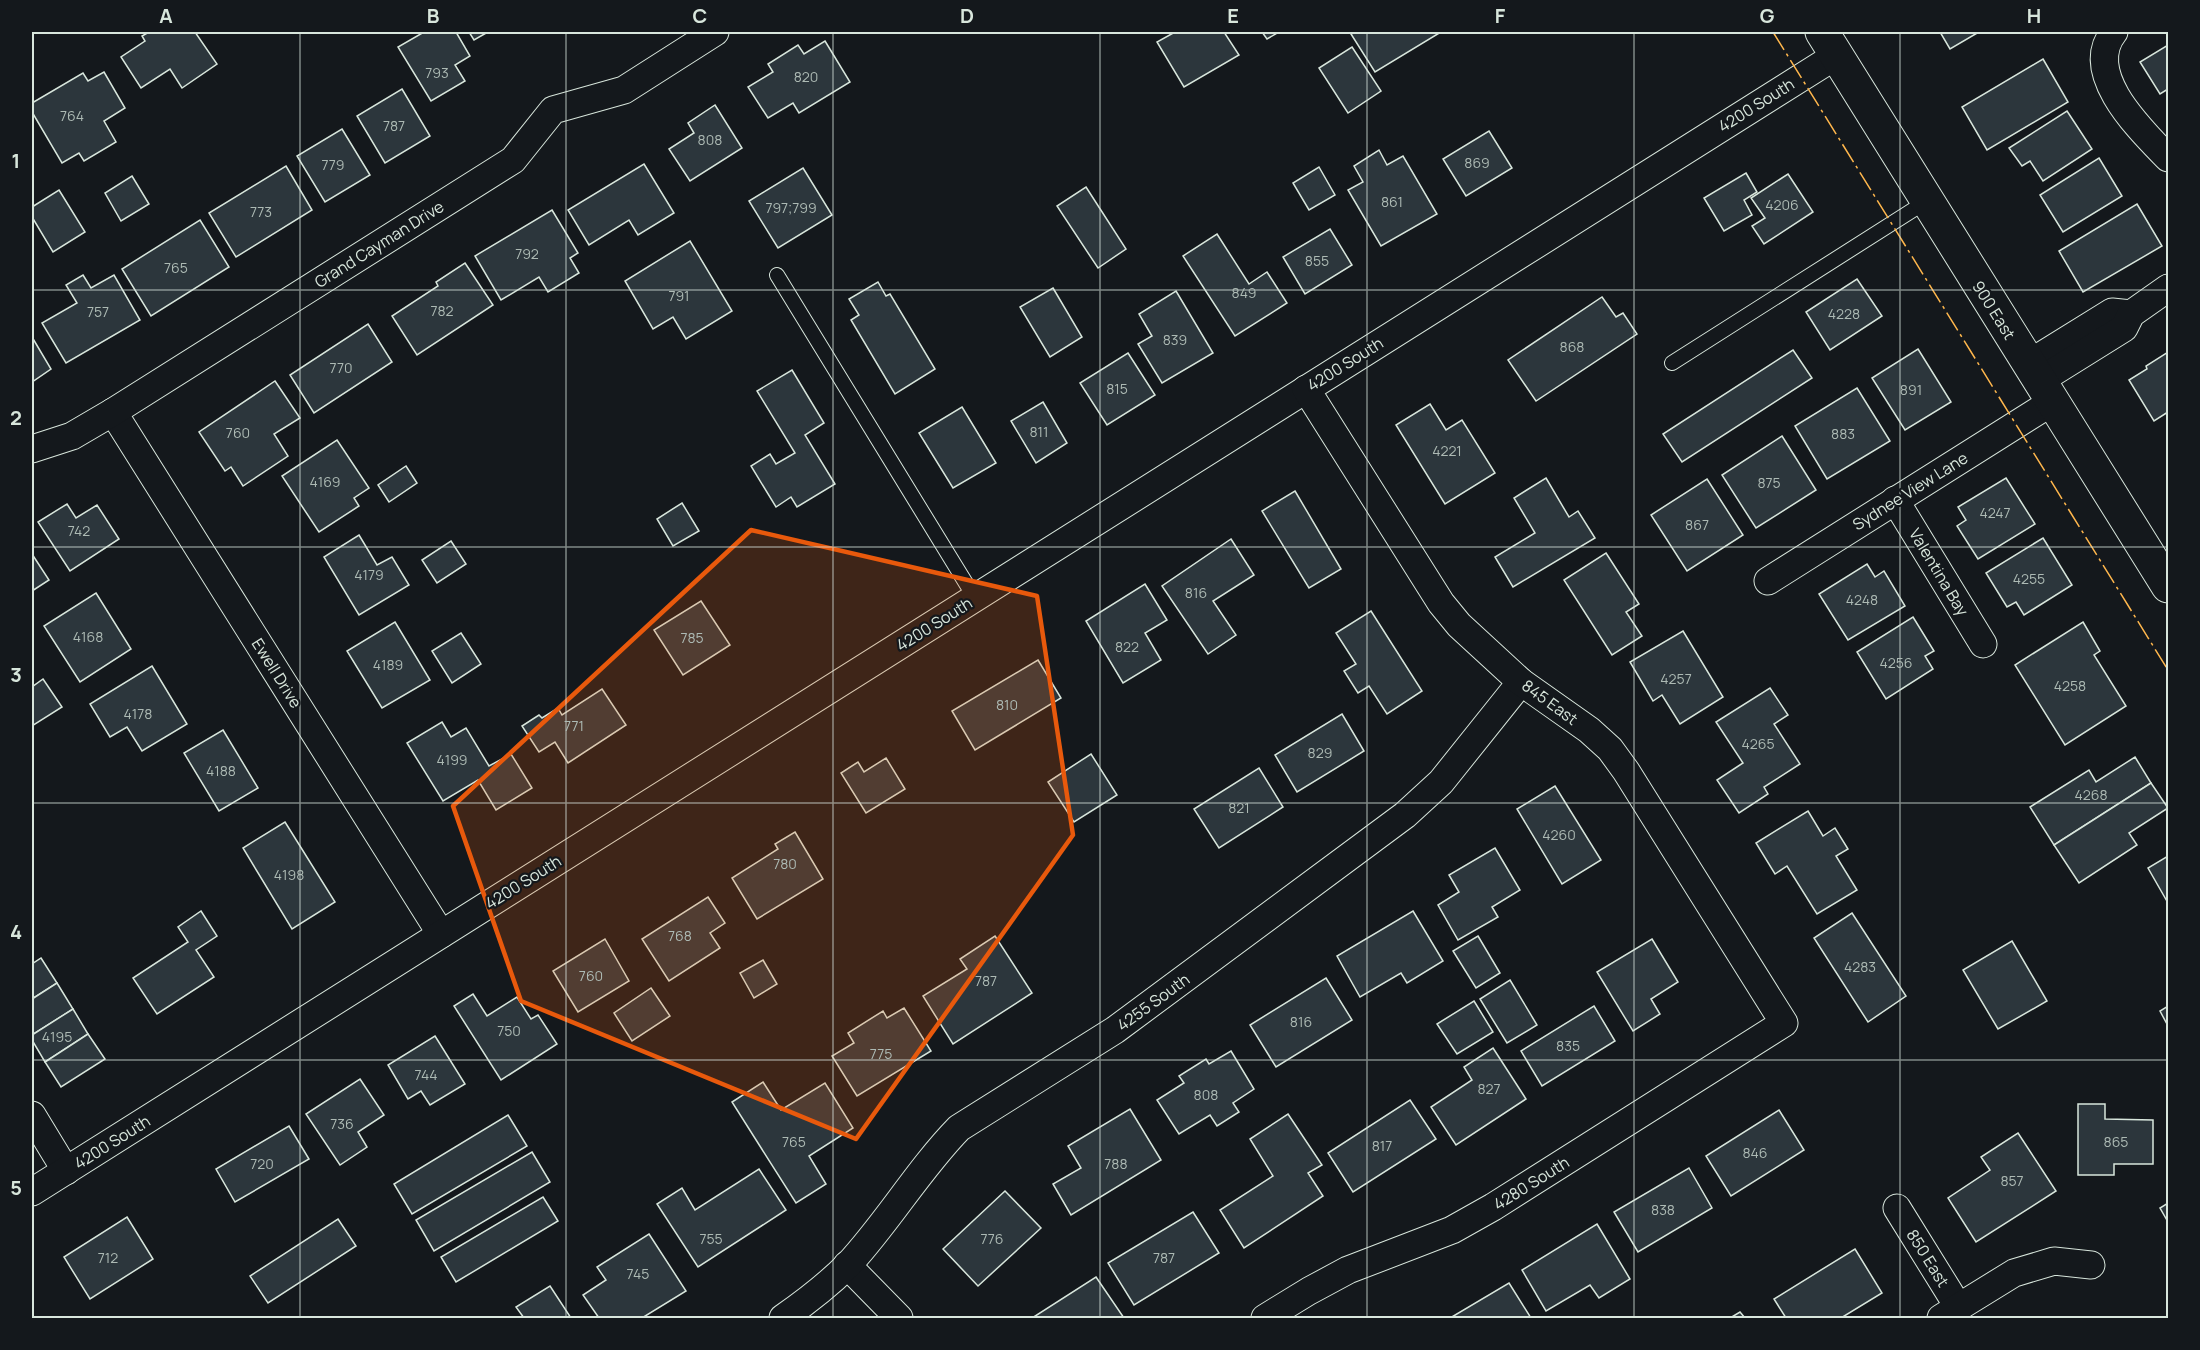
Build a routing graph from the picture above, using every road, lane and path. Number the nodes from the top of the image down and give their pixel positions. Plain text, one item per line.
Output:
1 (715, 32) edge
2 (2114, 32) edge
3 (1829, 43) edge
4 (2169, 158) edge
5 (1927, 201) junction
6 (777, 275) dead end
7 (2169, 288) edge
8 (1672, 363) dead end
9 (2040, 382) junction
10 (1306, 389) junction
11 (113, 412) junction
12 (32, 449) edge
13 (1895, 500) junction
14 (1768, 580) dead end
15 (2169, 586) edge
16 (975, 598) junction
17 (1983, 644) dead end
18 (1521, 682) junction
19 (441, 934) junction
20 (1784, 1023) joint
21 (32, 1115) edge
22 (66, 1171) junction
23 (32, 1192) edge
24 (1897, 1208) dead end
25 (847, 1265) junction
26 (2091, 1265) dead end
27 (1950, 1313) edge
28 (783, 1318) edge
29 (899, 1318) edge
30 (1265, 1318) edge

1 - 11 street, Grand Cayman Drive
2 - 4 street
3 - 5 main road, 900 East
3 - 10 street, 4200 South
5 - 8 lane
5 - 9 main road, 900 East
6 - 16 lane
7 - 9 street, Sydnee View Lane
9 - 13 street, Sydnee View Lane
9 - 15 main road, 900 East
10 - 16 street, 4200 South
10 - 18 street, 845 East
11 - 12 street, Grand Cayman Drive
11 - 19 street, Ewell Drive
13 - 14 street, Sydnee View Lane
13 - 17 street, Valentina Bay
16 - 19 street, 4200 South
18 - 20 street, 845 East
18 - 25 street, 4255 South
19 - 22 street, 4200 South
20 - 30 street, 4280 South
21 - 22 street
22 - 23 street, 4200 South
24 - 27 street, 850 East
25 - 28 street, 4255 South
25 - 29 street
26 - 27 street

